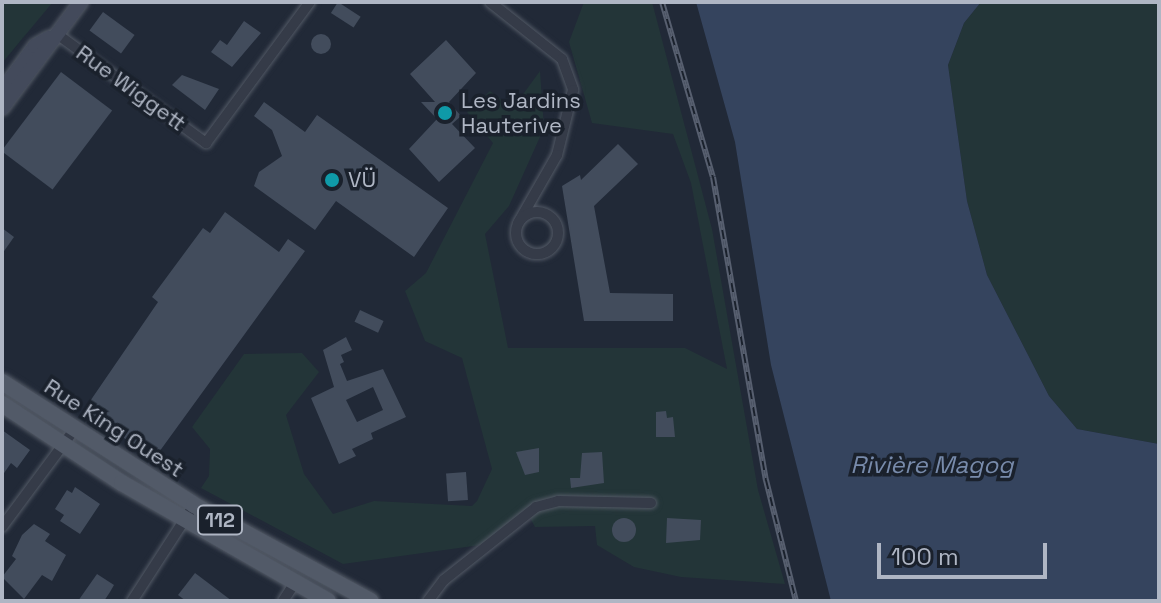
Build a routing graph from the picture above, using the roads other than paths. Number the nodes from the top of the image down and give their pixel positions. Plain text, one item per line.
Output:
1 (81, 2) edge
2 (310, 2) edge
3 (490, 2) edge
4 (57, 34) junction
5 (2, 91) edge
6 (2, 108) edge
7 (518, 223) junction
8 (2, 382) edge
9 (2, 404) edge
10 (74, 430) junction
11 (63, 445) junction
12 (651, 503) dead end
13 (194, 505) junction
14 (186, 521) junction
15 (2, 527) edge
16 (294, 584) junction
17 (132, 601) edge
18 (283, 601) edge
19 (328, 601) edge
20 (371, 601) edge
21 (428, 601) edge

1 - 4 main road
2 - 4 street, Rue Wiggett
3 - 7 street
4 - 5 main road
4 - 6 main road
7 - 7 street
8 - 10 main road, Rue King Ouest / 112
9 - 11 main road, Rue King Ouest / 112
10 - 11 street
10 - 13 main road, Rue King Ouest / 112
11 - 14 main road, Rue King Ouest / 112
11 - 15 street
12 - 21 street
13 - 14 street
13 - 20 main road, Rue King Ouest / 112
14 - 16 main road, Rue King Ouest / 112
14 - 17 street
16 - 18 street
16 - 19 main road, Rue King Ouest / 112

